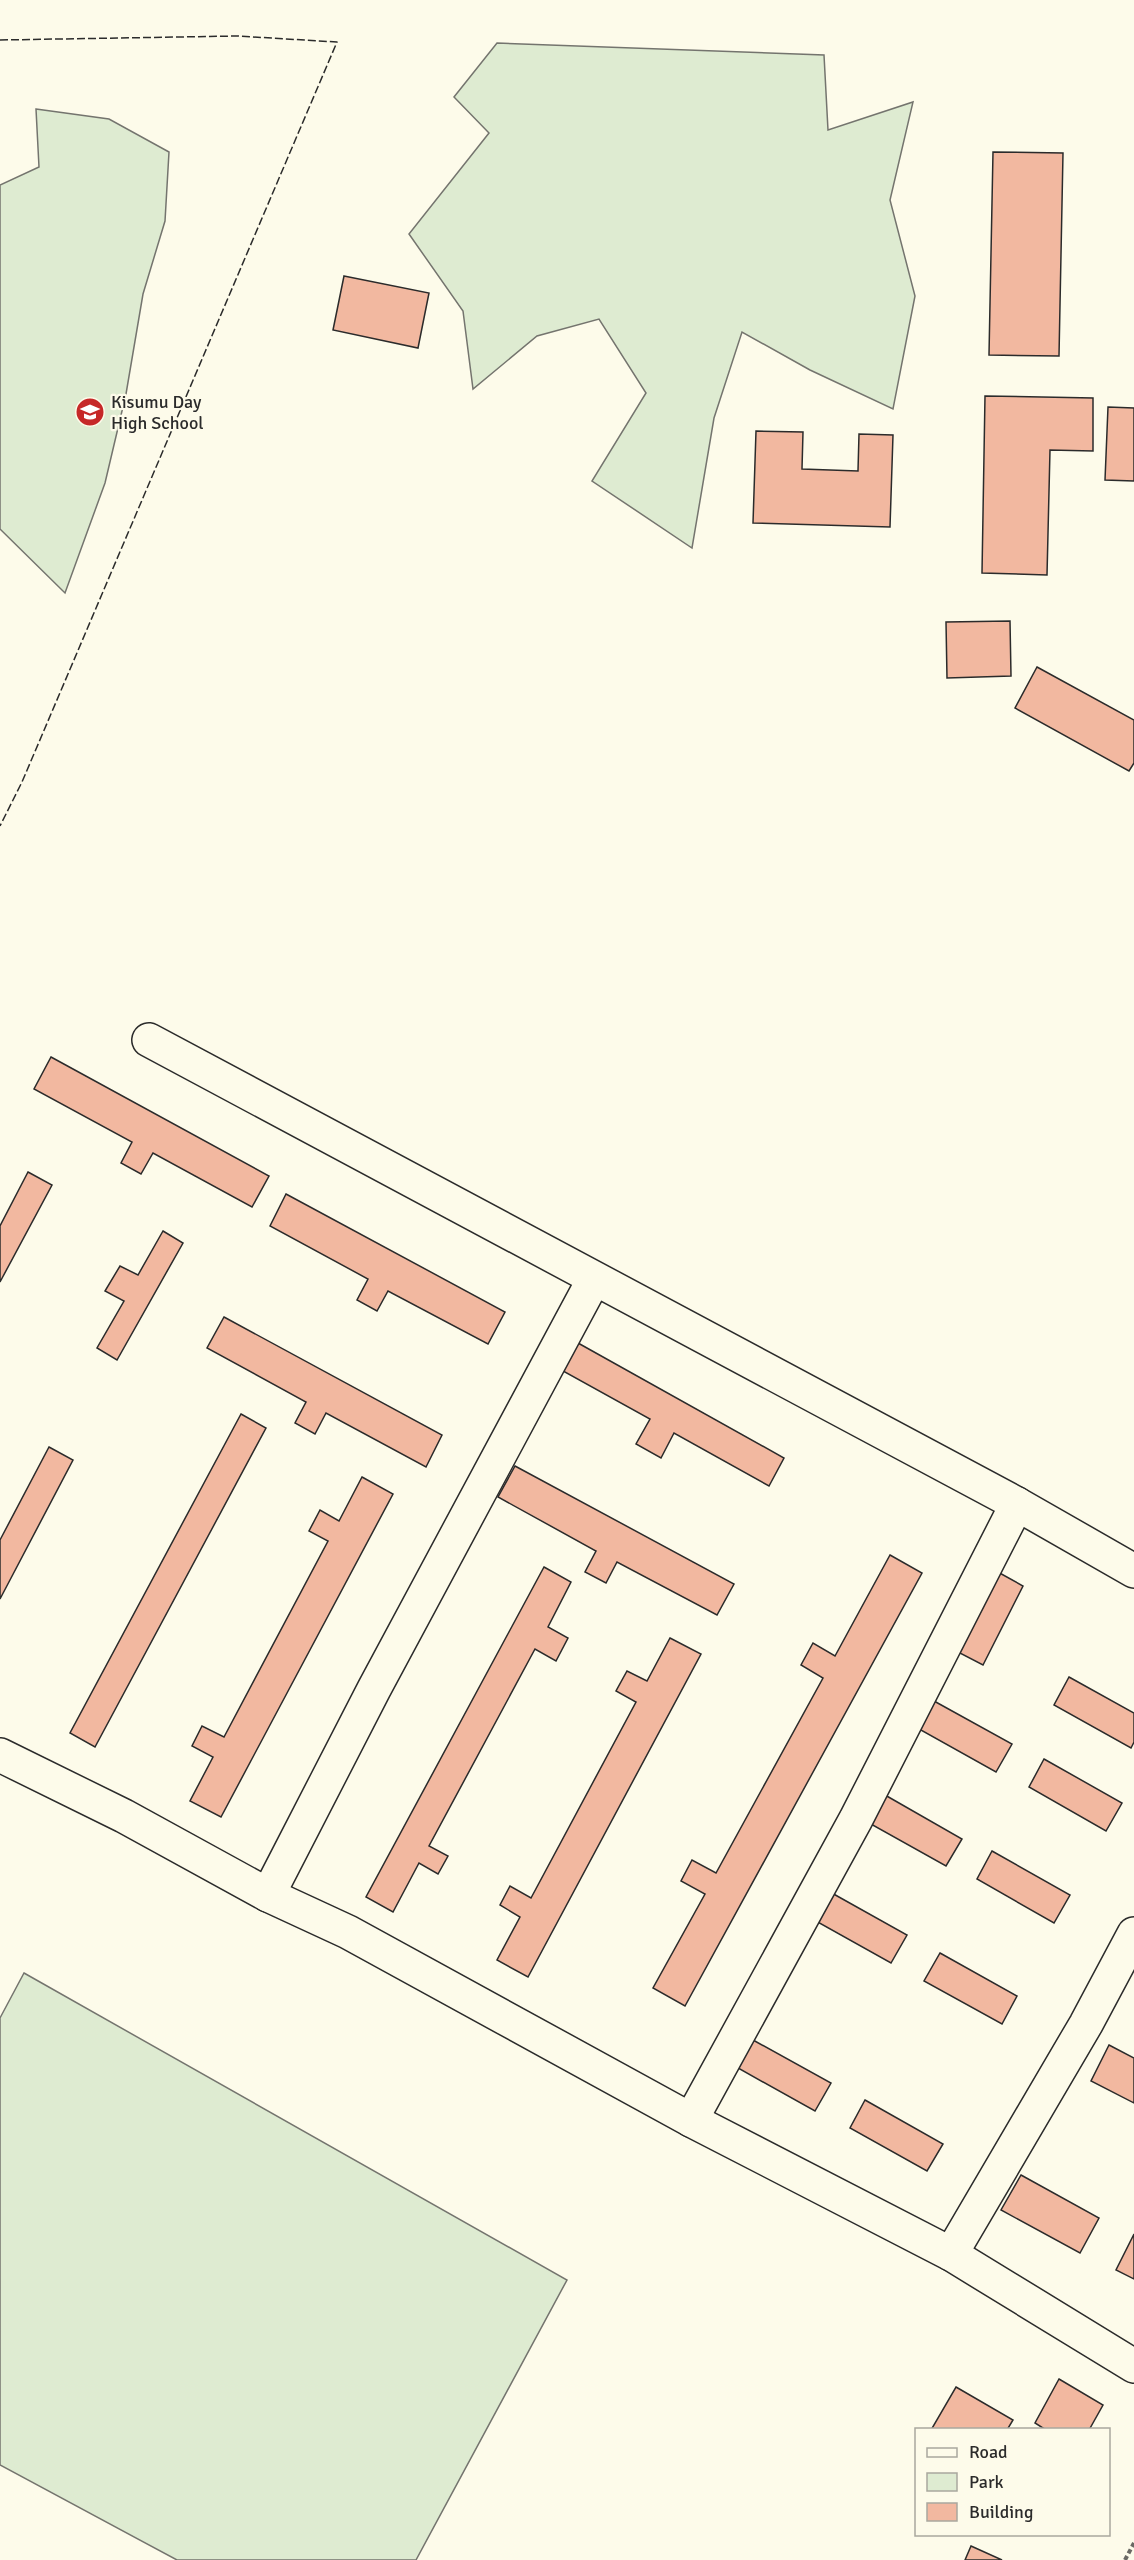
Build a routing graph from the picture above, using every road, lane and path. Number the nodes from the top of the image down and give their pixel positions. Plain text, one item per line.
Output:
1 (148, 1040) dead end
2 (594, 1280) junction
3 (1017, 1504) junction
4 (1134, 1571) edge
5 (0, 1755) edge
6 (268, 1895) junction
7 (1134, 1934) edge
8 (691, 2121) junction
9 (951, 2254) junction
10 (1134, 2366) edge
11 (1134, 2543) edge
12 (1125, 2560) edge

1 - 2 street
2 - 3 street
2 - 6 street
3 - 4 street
3 - 8 street
5 - 6 street
6 - 8 street
7 - 9 street
8 - 9 street
9 - 10 street
11 - 12 path

